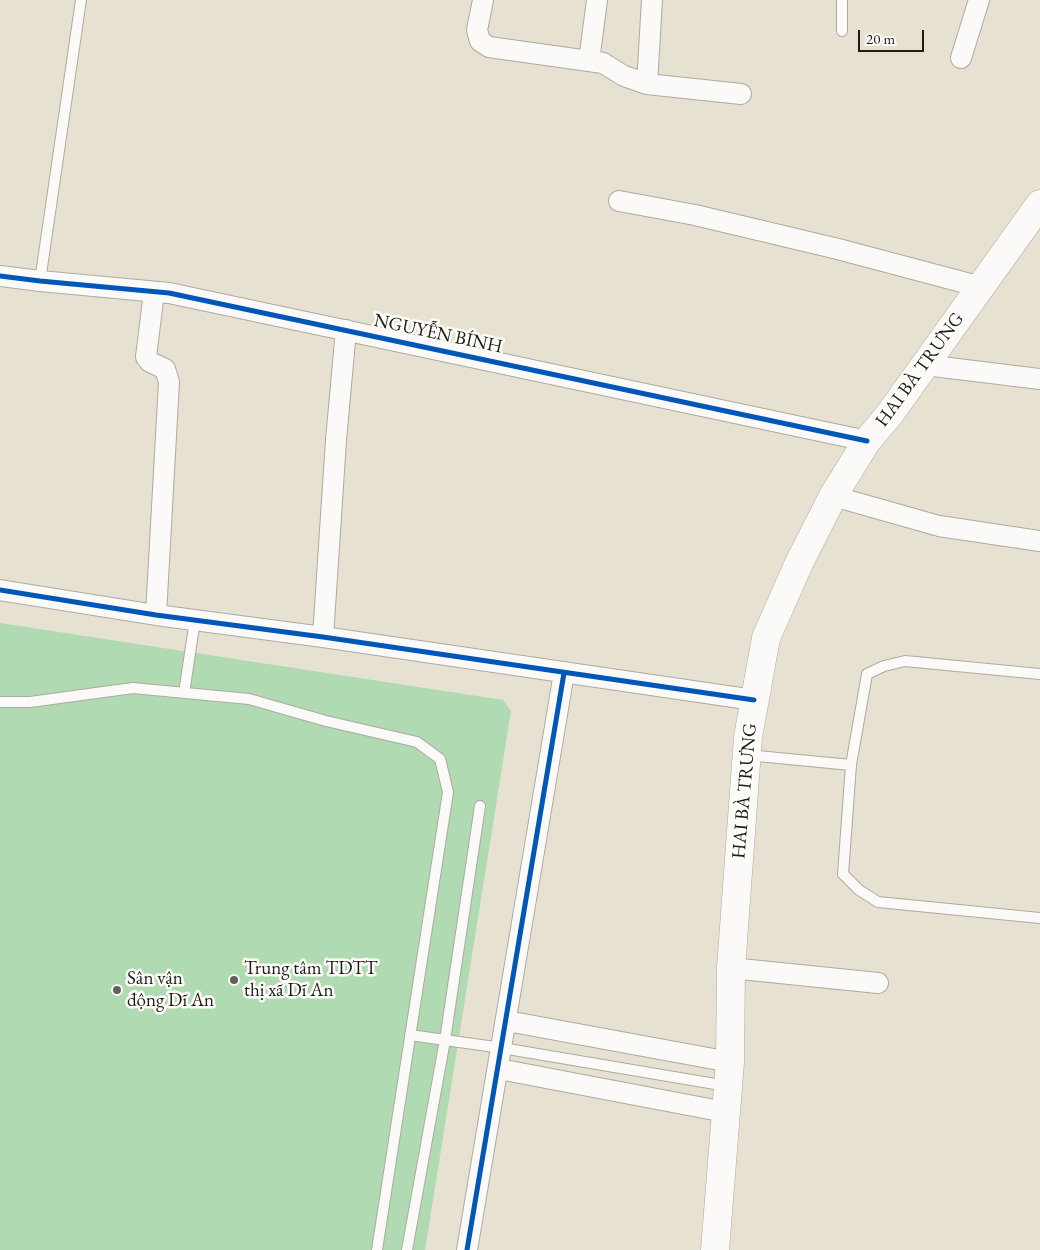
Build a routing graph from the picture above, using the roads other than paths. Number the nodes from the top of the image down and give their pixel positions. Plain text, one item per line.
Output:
1 (81, 0) edge
2 (483, 0) edge
3 (597, 0) edge
4 (652, 0) edge
5 (842, 0) edge
6 (979, 0) edge
7 (842, 31) dead end
8 (961, 58) dead end
9 (589, 61) junction
10 (647, 84) junction
11 (742, 94) dead end
12 (619, 201) dead end
13 (1040, 204) edge
14 (0, 276) edge
15 (40, 281) junction
16 (981, 286) junction
17 (154, 292) junction
18 (346, 330) junction
19 (925, 365) junction
20 (1040, 379) edge
21 (867, 441) junction
22 (833, 496) junction
23 (1040, 541) edge
24 (0, 590) edge
25 (156, 614) junction
26 (195, 620) junction
27 (323, 637) junction
28 (564, 673) junction
29 (1040, 674) edge
30 (184, 693) junction
31 (754, 700) junction
32 (0, 702) edge
33 (747, 755) junction
34 (851, 765) junction
35 (480, 806) dead end
36 (1040, 918) edge
37 (731, 968) junction
38 (878, 983) dead end
39 (506, 1021) junction
40 (410, 1035) junction
41 (445, 1040) junction
42 (502, 1048) junction
43 (499, 1069) junction
44 (728, 1074) junction
45 (725, 1112) junction
46 (376, 1250) edge
47 (407, 1250) edge
48 (467, 1250) edge
49 (715, 1250) edge

1 - 15 lane
2 - 9 street
3 - 9 street
4 - 10 street
5 - 7 lane
6 - 8 street
9 - 10 street
10 - 11 street
12 - 16 street
13 - 16 main road, HAI BÀ TRƯNG
14 - 15 street, NGUYỄN BÍNH
15 - 17 street, NGUYỄN BÍNH
16 - 19 main road, HAI BÀ TRƯNG
17 - 18 street, NGUYỄN BÍNH
17 - 25 street
18 - 21 street, NGUYỄN BÍNH
18 - 27 street
19 - 20 street
19 - 21 main road, HAI BÀ TRƯNG
21 - 22 main road, HAI BÀ TRƯNG
22 - 23 street
22 - 31 main road, HAI BÀ TRƯNG
24 - 25 street
25 - 26 street
26 - 27 street
26 - 30 lane
27 - 28 street
28 - 31 street
28 - 39 street
29 - 34 lane
30 - 32 lane
30 - 40 lane
31 - 33 main road, HAI BÀ TRƯNG
33 - 34 lane
33 - 37 main road, HAI BÀ TRƯNG
34 - 36 lane
35 - 41 lane
37 - 38 street
37 - 44 main road, HAI BÀ TRƯNG
39 - 42 street
39 - 44 street
40 - 41 lane
40 - 46 lane
41 - 42 lane
41 - 47 lane
42 - 43 street
42 - 44 lane
43 - 45 street
43 - 48 street
44 - 45 main road, HAI BÀ TRƯNG
45 - 49 main road, HAI BÀ TRƯNG

